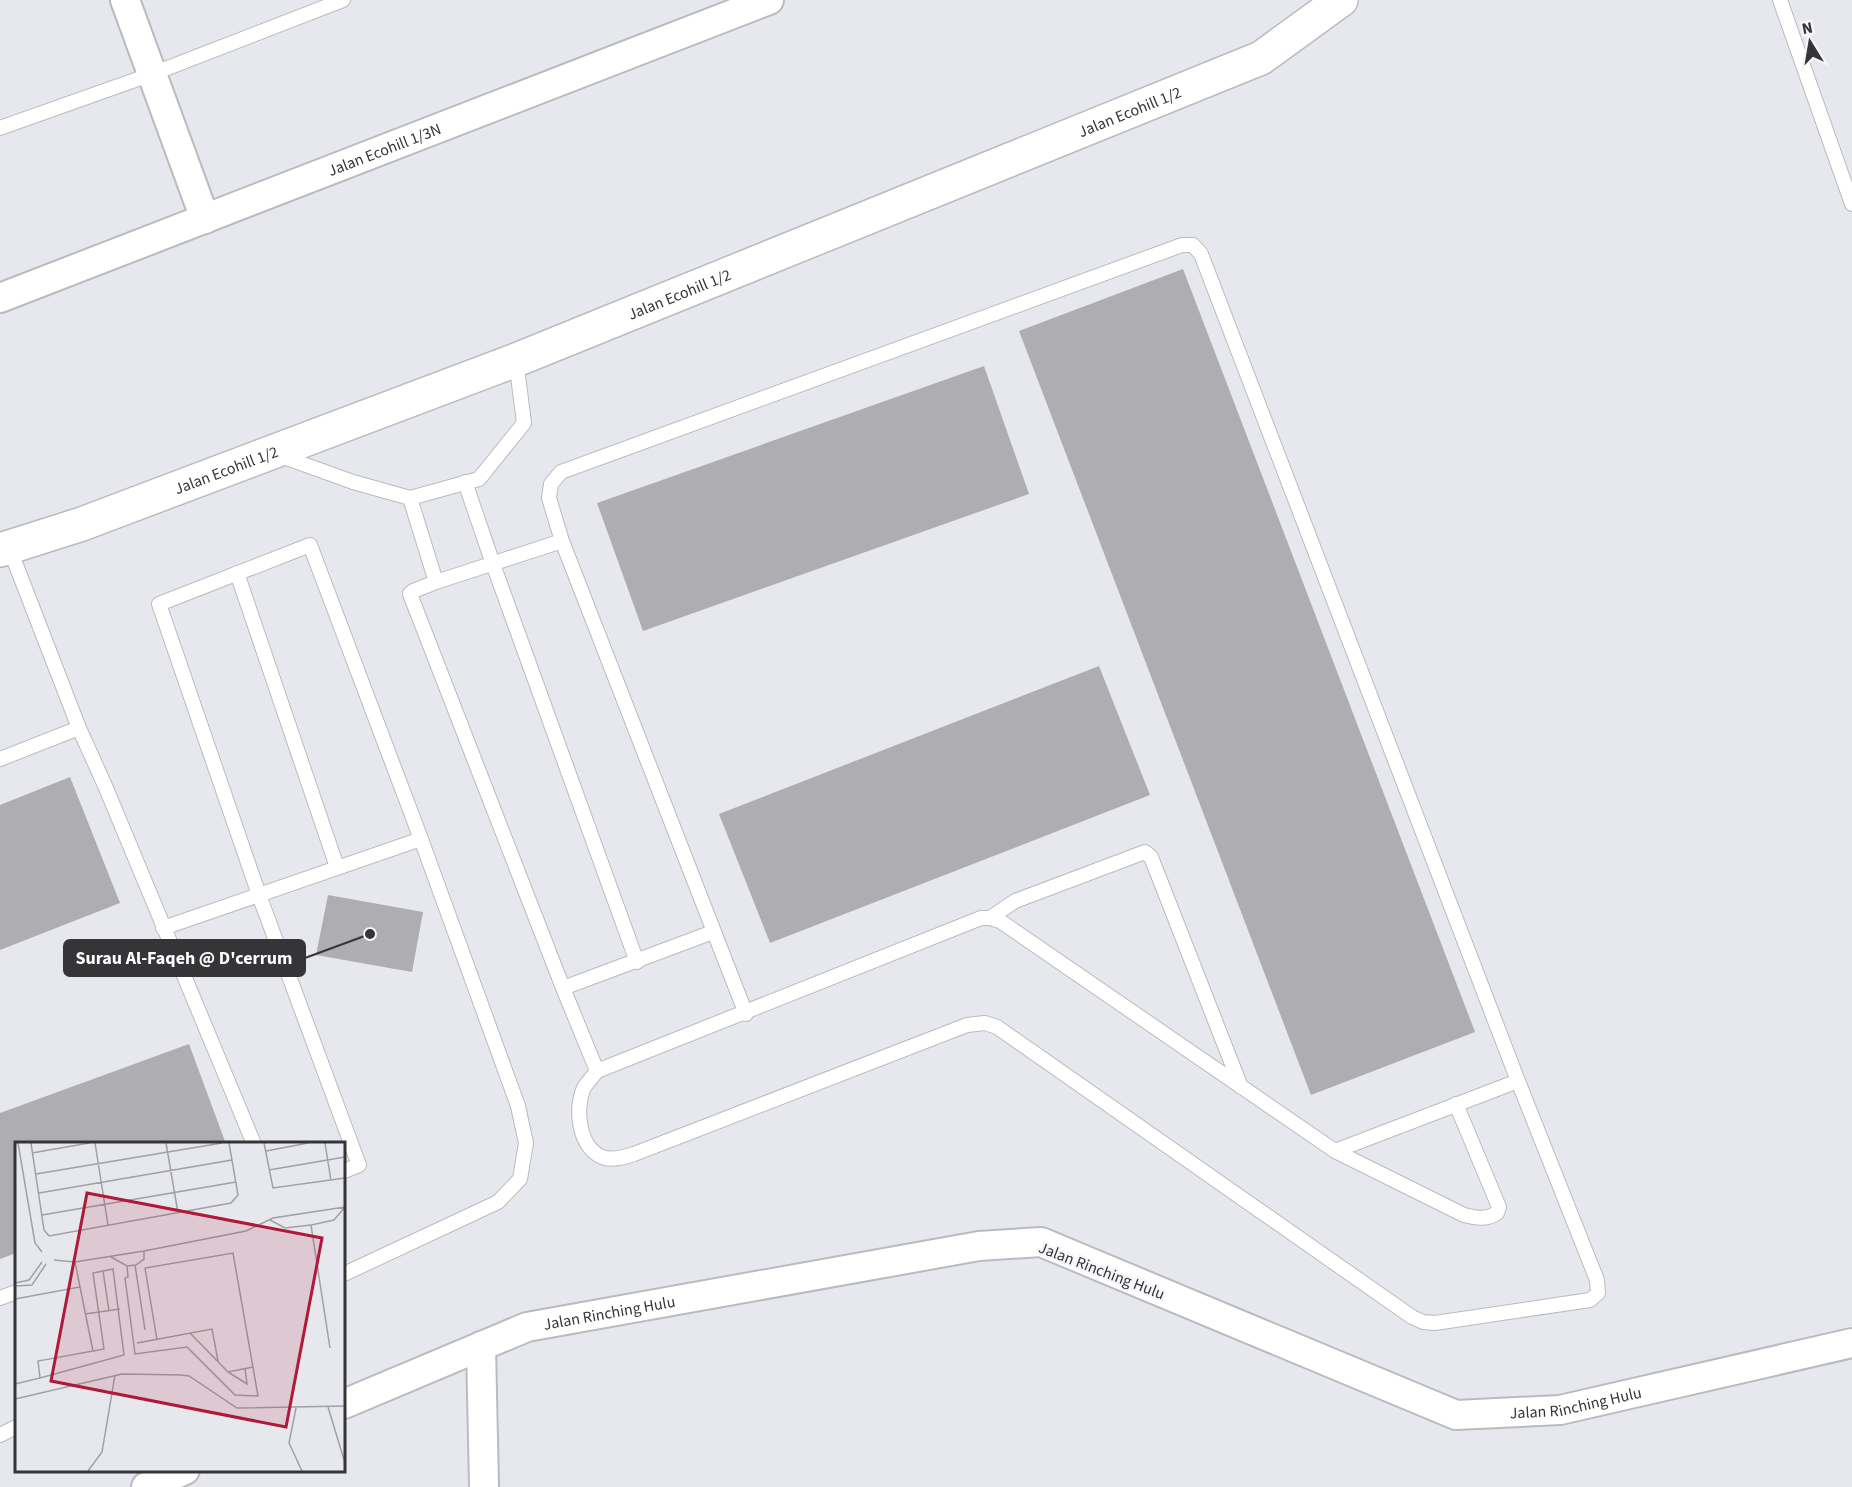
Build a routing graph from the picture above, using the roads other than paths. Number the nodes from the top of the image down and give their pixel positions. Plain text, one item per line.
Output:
1 (124, 0) edge
2 (344, 0) edge
3 (769, 0) edge
4 (1341, 0) edge
5 (1780, 0) edge
6 (716, 10) edge
7 (152, 74) junction
8 (0, 128) edge
9 (1852, 204) edge
10 (205, 219) junction
11 (0, 298) edge
12 (516, 360) junction
13 (269, 453) junction
14 (465, 482) junction
15 (410, 498) junction
16 (562, 541) junction
17 (5, 549) edge
18 (493, 564) junction
19 (237, 573) junction
20 (436, 582) junction
21 (79, 728) junction
22 (0, 759) edge
23 (421, 838) junction
24 (337, 867) junction
25 (259, 895) junction
26 (990, 918) junction
27 (163, 928) junction
28 (712, 932) junction
29 (637, 962) junction
30 (563, 988) junction
31 (746, 1014) junction
32 (597, 1071) junction
33 (1518, 1081) junction
34 (1241, 1087) junction
35 (1456, 1104) junction
36 (254, 1142) edge
37 (1335, 1151) junction
38 (345, 1171) edge
39 (345, 1274) edge
40 (15, 1292) edge
41 (0, 1298) edge
42 (1852, 1343) edge
43 (481, 1346) junction
44 (345, 1404) edge
45 (15, 1428) edge
46 (0, 1435) edge
47 (180, 1472) edge
48 (146, 1487) edge
49 (484, 1487) edge

1 - 7 street
2 - 7 lane
3 - 6 street, Jalan Ecohill 1/3N
4 - 12 street, Jalan Ecohill 1/2
5 - 9 lane
6 - 10 street, Jalan Ecohill 1/3N
7 - 8 lane
7 - 10 street
10 - 11 street, Jalan Ecohill 1/3N
12 - 13 street, Jalan Ecohill 1/2
12 - 14 lane
13 - 15 lane
13 - 17 street, Jalan Ecohill 1/2
14 - 15 lane
14 - 18 lane
15 - 20 lane
16 - 18 lane
16 - 28 lane
16 - 33 lane
17 - 21 lane
18 - 20 lane
18 - 29 lane
19 - 23 lane
19 - 24 lane
19 - 25 lane
20 - 30 lane
21 - 22 lane
21 - 27 lane
23 - 24 lane
23 - 39 lane
24 - 25 lane
25 - 27 lane
25 - 38 lane
26 - 31 lane
26 - 34 lane
26 - 34 lane
27 - 36 lane
28 - 29 lane
28 - 31 lane
29 - 30 lane
30 - 32 lane
31 - 32 lane
32 - 33 lane
33 - 35 lane
34 - 37 lane
35 - 37 lane
35 - 37 lane
40 - 41 lane
42 - 43 street, Jalan Rinching Hulu
43 - 44 street, Jalan Rinching Hulu
43 - 49 street
45 - 46 lane
47 - 48 street

